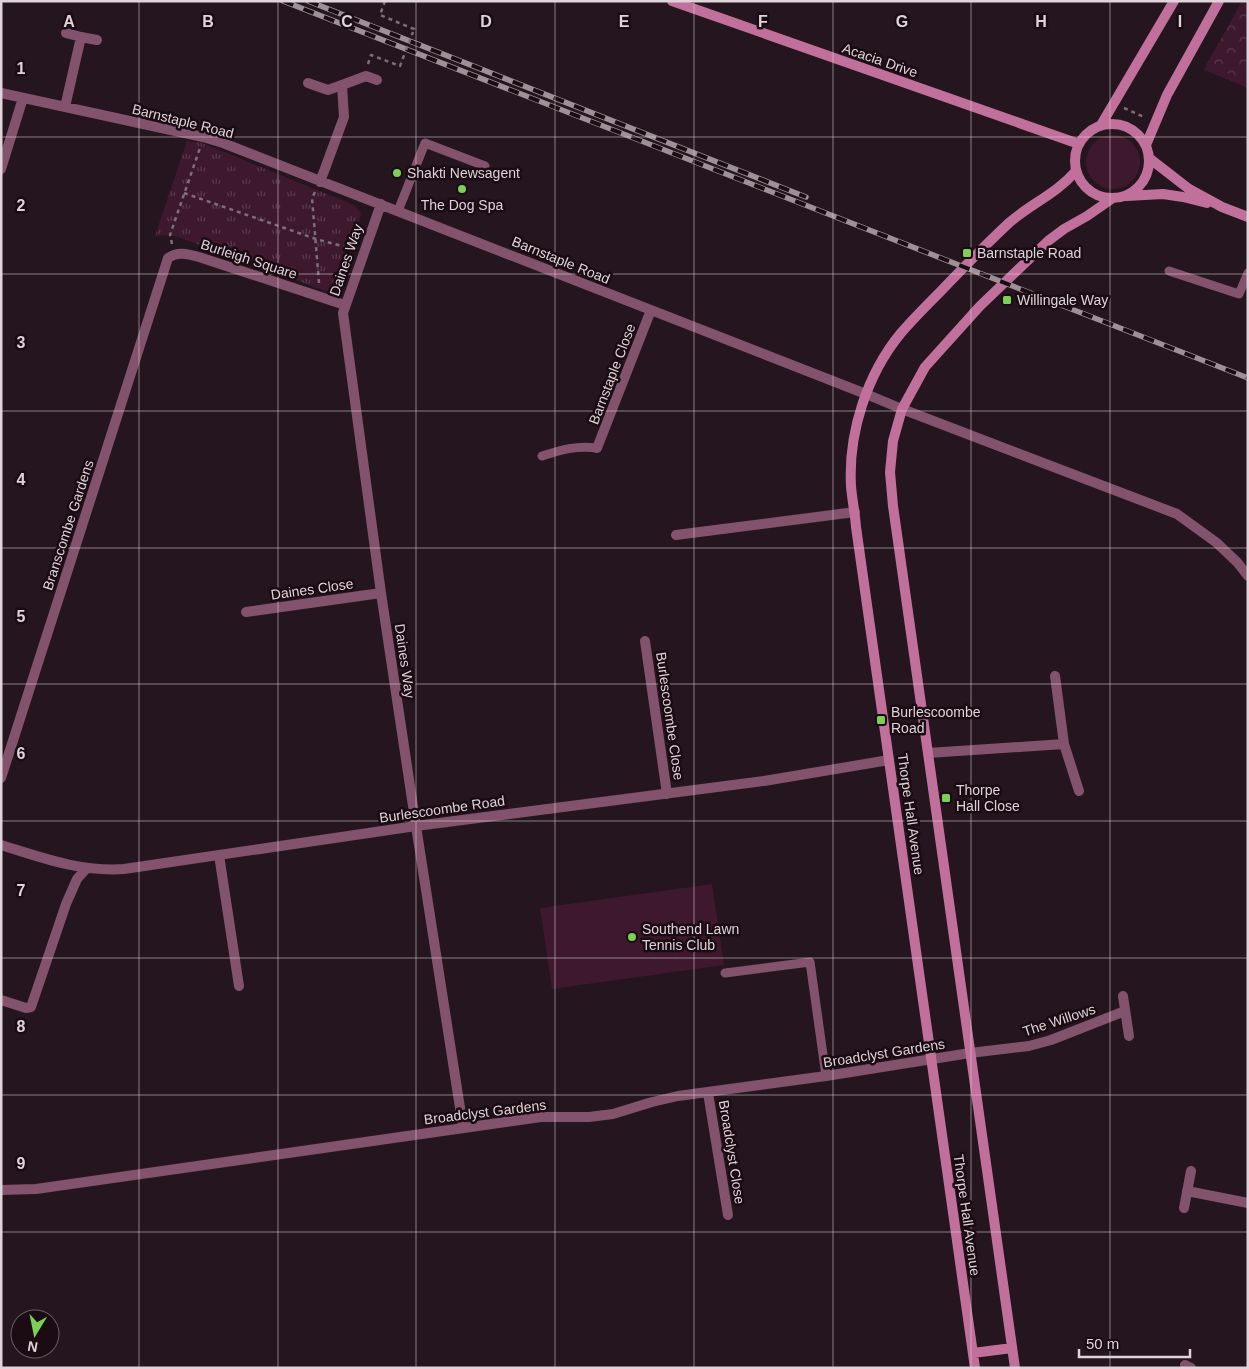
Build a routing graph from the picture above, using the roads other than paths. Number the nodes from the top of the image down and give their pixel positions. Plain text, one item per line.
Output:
1 (672, 1) edge
2 (1174, 1) edge
3 (1219, 1) edge
4 (66, 32) dead end
5 (82, 37) junction
6 (97, 40) dead end
7 (377, 80) dead end
8 (308, 83) dead end
9 (342, 85) junction
10 (1, 93) edge
11 (23, 98) junction
12 (65, 107) junction
13 (1100, 125) junction
14 (1079, 144) junction
15 (1146, 146) junction
16 (1149, 158) junction
17 (485, 166) dead end
18 (1, 169) edge
19 (1076, 171) junction
20 (320, 182) junction
21 (1124, 196) junction
22 (1113, 198) junction
23 (381, 204) junction
24 (1222, 207) junction
25 (398, 211) junction
26 (1248, 217) edge
27 (1169, 271) dead end
28 (1248, 273) edge
29 (160, 280) joint
30 (346, 305) junction
31 (651, 310) junction
32 (866, 394) junction
33 (902, 409) junction
34 (597, 448) joint
35 (542, 456) dead end
36 (854, 512) junction
37 (676, 536) dead end
38 (1248, 576) edge
39 (381, 593) junction
40 (246, 612) dead end
41 (645, 641) dead end
42 (1055, 676) dead end
43 (1064, 744) junction
44 (928, 753) junction
45 (889, 760) junction
46 (1, 778) edge
47 (1079, 791) dead end
48 (667, 794) junction
49 (416, 826) junction
50 (1, 845) edge
51 (219, 855) junction
52 (86, 869) junction
53 (725, 973) dead end
54 (239, 986) dead end
55 (1123, 996) dead end
56 (1, 1000) edge
57 (1125, 1011) junction
58 (1129, 1036) dead end
59 (970, 1053) junction
60 (931, 1060) junction
61 (826, 1076) junction
62 (708, 1093) junction
63 (464, 1127) junction
64 (1191, 1171) dead end
65 (1, 1190) edge
66 (1187, 1191) junction
67 (1248, 1203) edge
68 (1184, 1208) dead end
69 (728, 1215) dead end
70 (1012, 1348) junction
71 (973, 1353) junction
72 (975, 1368) edge
73 (1015, 1368) edge

1 - 14 street, Acacia Drive
2 - 13 street
3 - 15 street
4 - 5 street
5 - 6 street
5 - 12 street
7 - 9 street
8 - 9 street
9 - 20 street
10 - 11 street, Barnstaple Road
11 - 12 street, Barnstaple Road
11 - 18 street
12 - 20 street, Barnstaple Road
13 - 14 street
13 - 15 street
14 - 19 street
15 - 16 street
16 - 21 street
16 - 24 street
17 - 25 lane
19 - 22 street
19 - 32 street, Thorpe Hall Avenue
20 - 23 street, Barnstaple Road
21 - 22 street
21 - 24 street
22 - 33 street, Thorpe Hall Avenue
23 - 25 street, Barnstaple Road
23 - 30 street, Daines Way
24 - 26 street
25 - 31 street, Barnstaple Road
27 - 28 lane
29 - 30 street, Burleigh Square
29 - 46 street, Branscombe Gardens
30 - 39 street, Daines Way
31 - 32 street, Barnstaple Road
31 - 34 street, Barnstaple Close
32 - 33 street, Barnstaple Road
32 - 36 street, Thorpe Hall Avenue
33 - 38 street
33 - 44 street, Thorpe Hall Avenue
34 - 35 lane
36 - 37 street
36 - 45 street, Thorpe Hall Avenue
39 - 40 street, Daines Close
39 - 49 street, Daines Way
41 - 48 street, Burlescoombe Close
42 - 43 street
43 - 44 street
43 - 47 street
44 - 59 street, Thorpe Hall Avenue
45 - 48 street, Burlescoombe Road
45 - 60 street, Thorpe Hall Avenue
48 - 49 street, Burlescoombe Road
49 - 51 street, Burlescoombe Road
49 - 63 street, Daines Way
50 - 52 street, Burlescoombe Road
51 - 52 street, Burlescoombe Road
51 - 54 street
52 - 56 street
53 - 61 lane
55 - 57 street
57 - 58 street
57 - 59 street, The Willows
59 - 60 street, Broadclyst Gardens
59 - 70 street, Thorpe Hall Avenue
60 - 61 street, Broadclyst Gardens
60 - 71 street, Thorpe Hall Avenue
61 - 62 street, Broadclyst Gardens
62 - 63 street, Broadclyst Gardens
62 - 69 street, Broadclyst Close
63 - 65 street, Broadclyst Gardens
64 - 66 street
66 - 67 street
66 - 68 street
70 - 71 street
70 - 73 street, Thorpe Hall Avenue
71 - 72 street, Thorpe Hall Avenue

